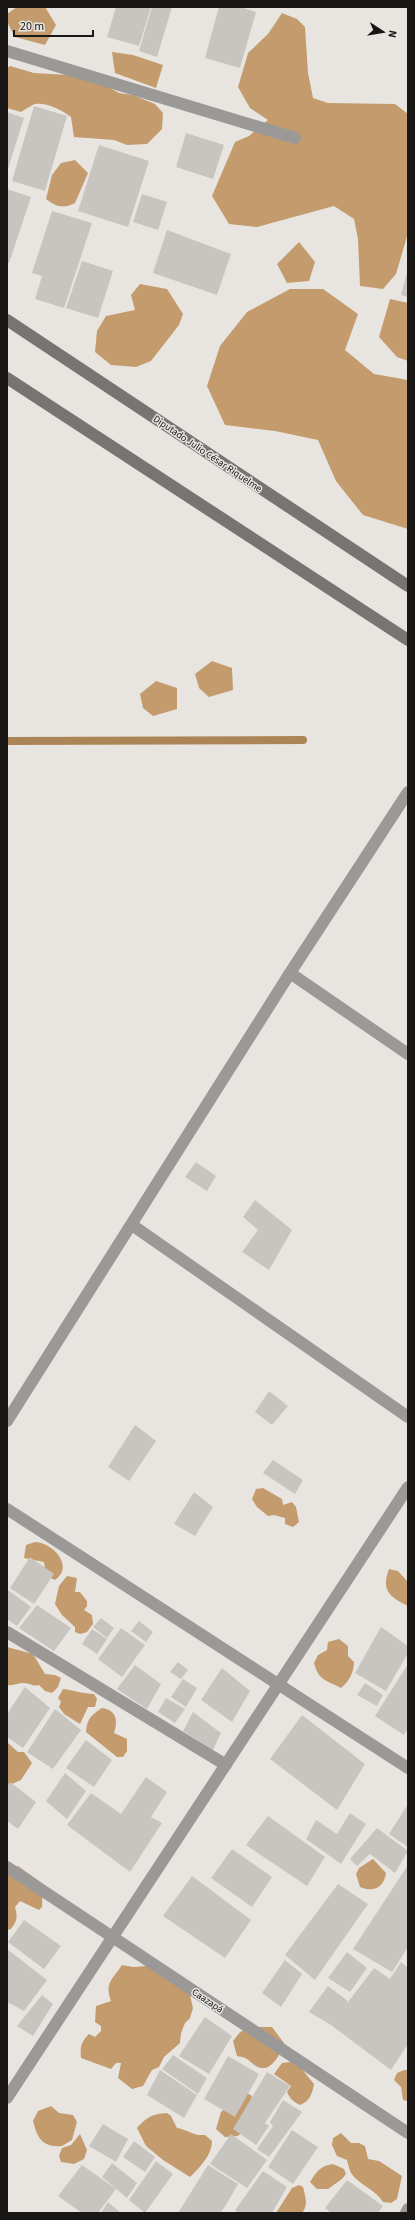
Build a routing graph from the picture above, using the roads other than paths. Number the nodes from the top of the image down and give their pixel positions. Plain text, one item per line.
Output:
1 (7, 51) edge
2 (295, 138) dead end
3 (7, 320) edge
4 (7, 378) edge
5 (408, 586) edge
6 (408, 640) edge
7 (408, 792) edge
8 (290, 973) junction
9 (408, 1054) edge
10 (132, 1225) junction
11 (408, 1417) edge
12 (7, 1421) edge
13 (408, 1487) edge
14 (7, 1509) edge
15 (7, 1632) edge
16 (279, 1684) junction
17 (226, 1765) junction
18 (408, 1768) edge
19 (7, 1867) edge
20 (113, 1937) junction
21 (7, 2098) edge
22 (408, 2133) edge
23 (408, 2209) edge
24 (406, 2213) edge

1 - 2 street
3 - 5 street, Diputado Julio César Riquelme
4 - 6 street
7 - 8 street
8 - 9 street
8 - 10 street
10 - 11 street
10 - 12 street
13 - 16 street
14 - 16 street
15 - 17 street
16 - 17 street
16 - 18 street
17 - 20 street
19 - 20 street, Caazapá
20 - 21 street
20 - 22 street, Caazapá
23 - 24 street

